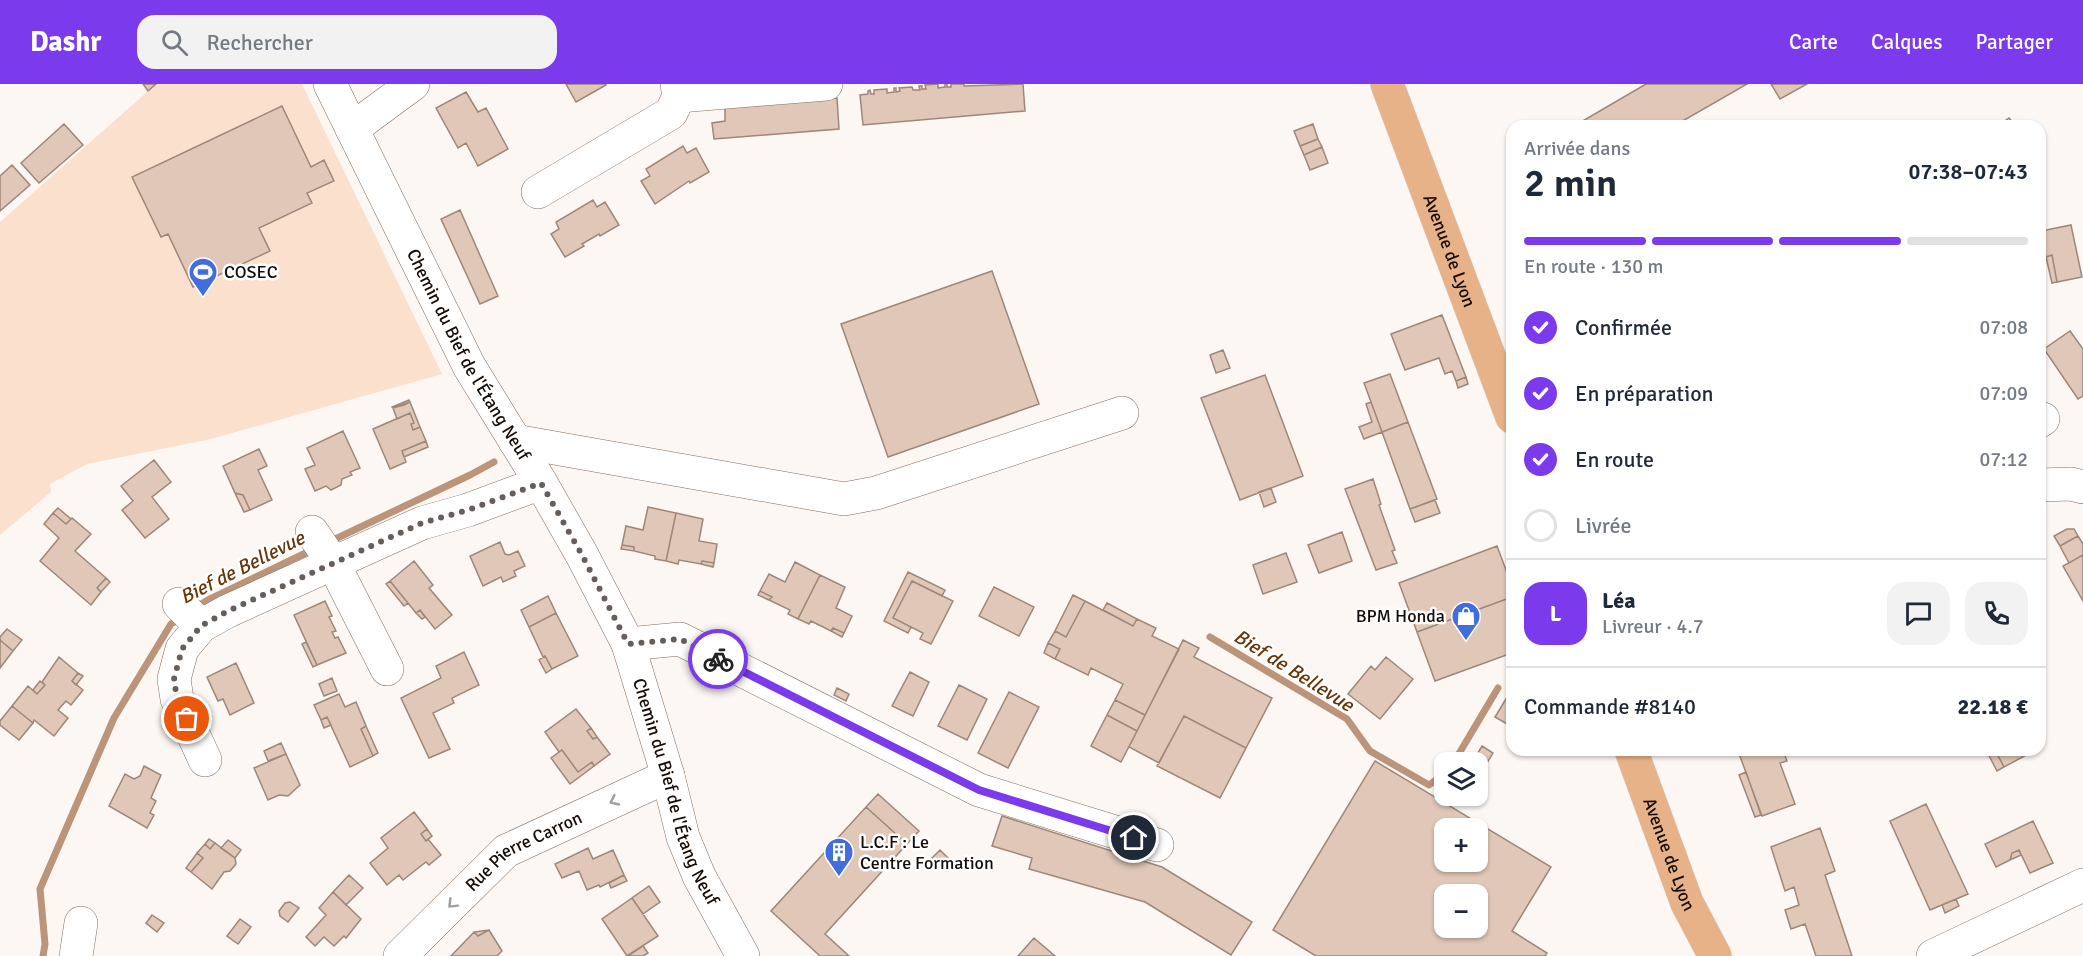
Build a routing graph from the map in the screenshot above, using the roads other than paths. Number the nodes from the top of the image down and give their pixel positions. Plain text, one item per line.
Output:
1 (330, 84) edge
2 (826, 84) edge
3 (1387, 84) edge
4 (407, 85) edge
5 (678, 90) edge
6 (352, 129) junction
7 (538, 192) dead end
8 (1506, 401) edge
9 (1122, 413) dead end
10 (515, 441) junction
11 (541, 483) junction
12 (2046, 484) edge
13 (2083, 487) edge
14 (312, 532) dead end
15 (333, 563) junction
16 (179, 604) dead end
17 (201, 626) junction
18 (628, 644) junction
19 (387, 669) dead end
20 (1633, 756) edge
21 (206, 760) dead end
22 (668, 776) junction
23 (1157, 845) dead end
24 (2083, 885) edge
25 (81, 923) dead end
26 (76, 956) edge
27 (400, 956) edge
28 (743, 956) edge
29 (1715, 956) edge
30 (1933, 956) edge

1 - 6 street, Chemin du Bief de l'Étang Neuf
2 - 5 street
3 - 8 main road, Avenue de Lyon
4 - 6 street
5 - 7 street
6 - 10 street, Chemin du Bief de l'Étang Neuf
9 - 10 street
10 - 11 street, Chemin du Bief de l'Étang Neuf
11 - 15 street
11 - 18 street, Chemin du Bief de l'Étang Neuf
12 - 13 street
14 - 15 street
15 - 17 street
15 - 19 street
16 - 17 street
17 - 21 street
18 - 22 street, Chemin du Bief de l'Étang Neuf
18 - 23 street
20 - 29 main road, Avenue de Lyon
22 -> 27 street, Rue Pierre Carron
22 - 28 street, Chemin du Bief de l'Étang Neuf
24 - 30 street
25 - 26 street

